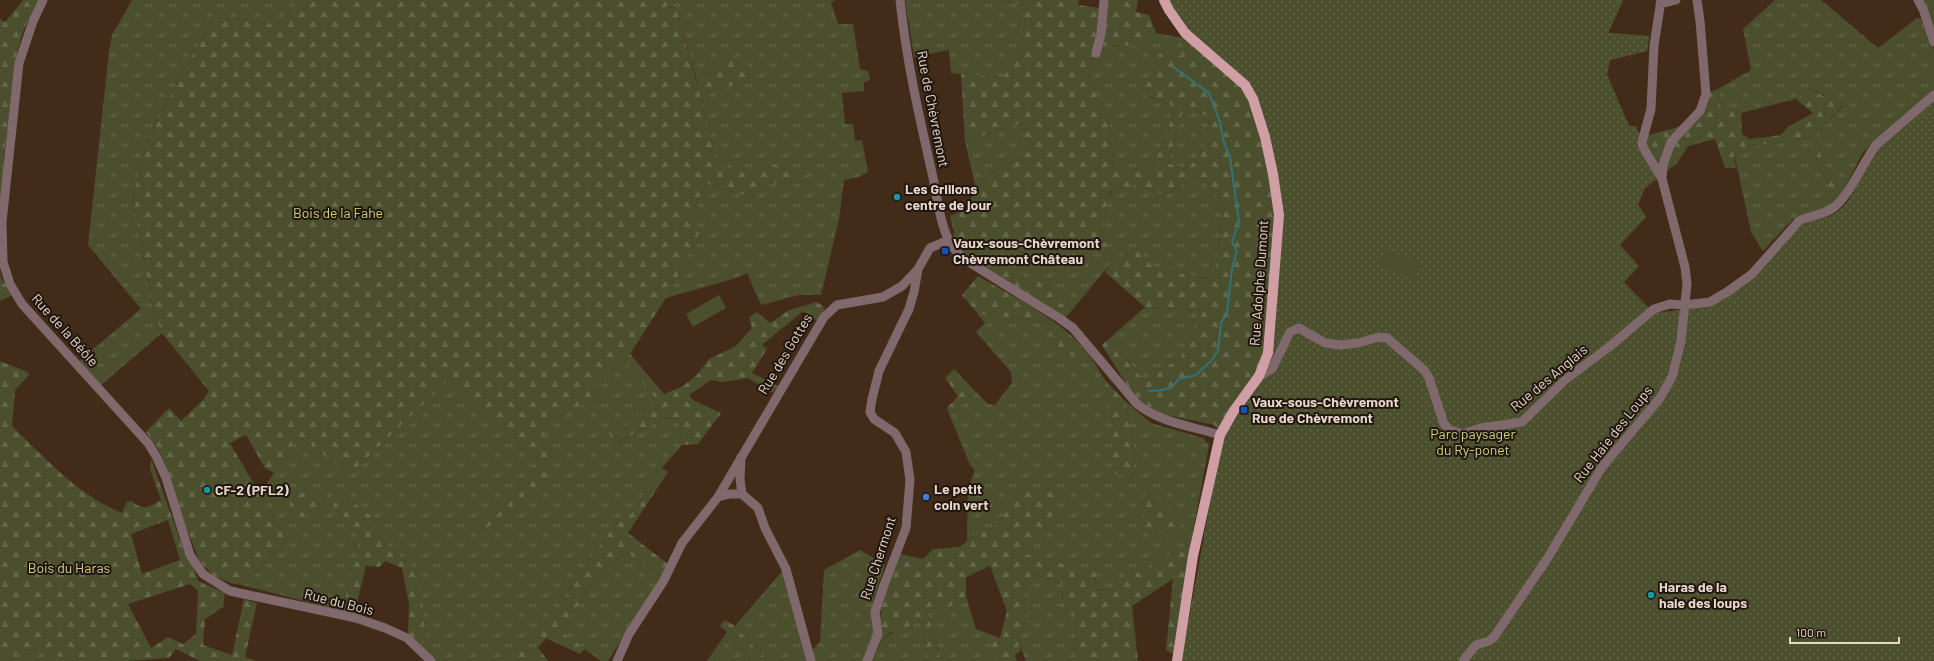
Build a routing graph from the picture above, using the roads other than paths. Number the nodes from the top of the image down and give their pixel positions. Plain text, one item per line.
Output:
1 (43, 0) edge
2 (900, 0) edge
3 (1104, 0) edge
4 (1164, 0) edge
5 (1676, 0) edge
6 (1697, 0) edge
7 (1918, 0) edge
8 (1660, 2) edge
9 (1934, 42) edge
10 (1096, 53) dead end
11 (1934, 95) edge
12 (1662, 179) junction
13 (949, 240) junction
14 (918, 269) junction
15 (1685, 305) junction
16 (1259, 376) junction
17 (1220, 435) junction
18 (741, 456) junction
19 (742, 494) junction
20 (718, 497) junction
21 (230, 591) joint
22 (432, 661) edge
23 (617, 661) edge
24 (811, 661) edge
25 (867, 661) edge
26 (1177, 661) edge
27 (1463, 661) edge

1 - 21 street, Rue de la Béôle
2 - 13 street, Rue de Chèvremont
3 - 10 street
4 - 16 main road, Rue Adolphe Dumont
5 - 8 street
6 - 12 street
7 - 9 street
8 - 12 street, Rue Haie des Loups
11 - 15 street
12 - 15 street, Rue Haie des Loups
13 - 14 street, Rue des Gottes
13 - 17 street, Rue de Chèvremont
14 - 18 street, Rue des Gottes
14 - 25 street, Rue Chermont
15 - 16 street, Rue des Anglais
15 - 27 street, Rue Haie des Loups
16 - 17 main road, Rue Adolphe Dumont
17 - 26 main road, Rue Adolphe Dumont
18 - 19 street, Rue des Gottes
18 - 20 street, Rue des Gottes
19 - 20 street
19 - 24 street
20 - 23 street, Rue des Gottes
21 - 22 street, Rue du Bois

